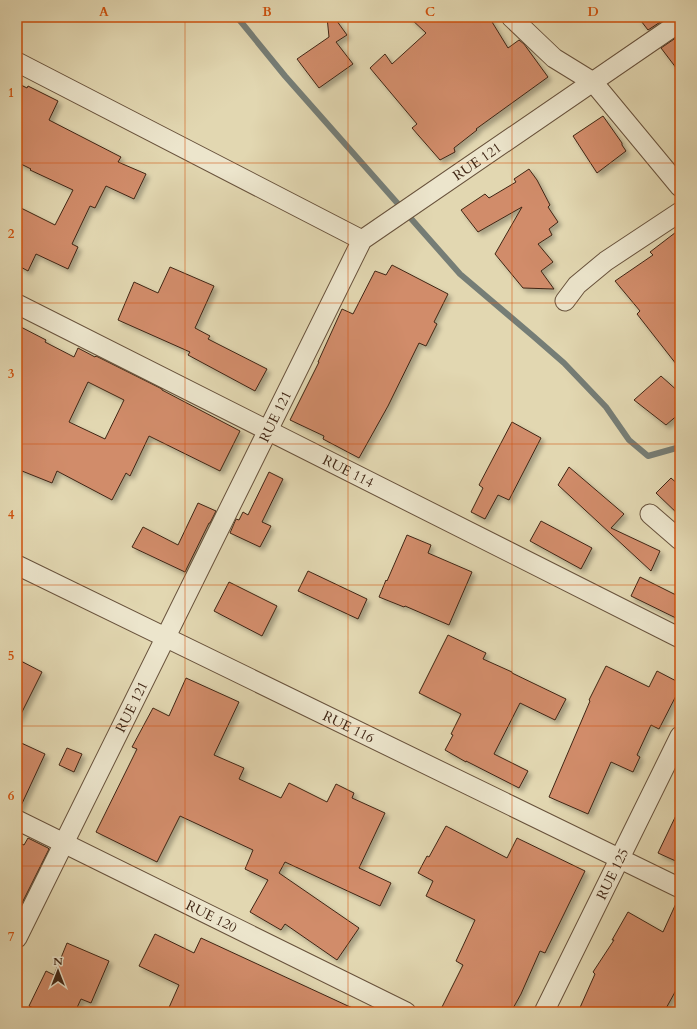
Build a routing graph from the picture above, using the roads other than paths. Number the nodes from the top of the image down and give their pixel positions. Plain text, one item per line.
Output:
1 (510, 17) edge
2 (680, 22) edge
3 (17, 62) edge
4 (594, 82) junction
5 (680, 188) edge
6 (680, 212) edge
7 (362, 240) junction
8 (565, 301) dead end
9 (17, 304) edge
10 (268, 430) junction
11 (650, 514) dead end
12 (680, 540) edge
13 (17, 565) edge
14 (166, 637) junction
15 (680, 638) edge
16 (680, 736) edge
17 (17, 820) edge
18 (64, 843) junction
19 (620, 858) junction
20 (680, 888) edge
21 (17, 938) edge
22 (406, 1012) edge
23 (544, 1012) edge

1 - 4 street
2 - 4 street, RUE 121
3 - 7 street
4 - 5 street
4 - 7 street, RUE 121
6 - 8 street
7 - 10 street, RUE 121
9 - 10 street, RUE 114
10 - 14 street, RUE 121
10 - 15 street, RUE 114
11 - 12 street
13 - 14 street, RUE 116
14 - 18 street, RUE 121
14 - 19 street, RUE 116
16 - 19 street, RUE 125
17 - 18 street, RUE 120
18 - 21 street, RUE 121
18 - 22 street, RUE 120
19 - 20 street, RUE 116
19 - 23 street, RUE 125

